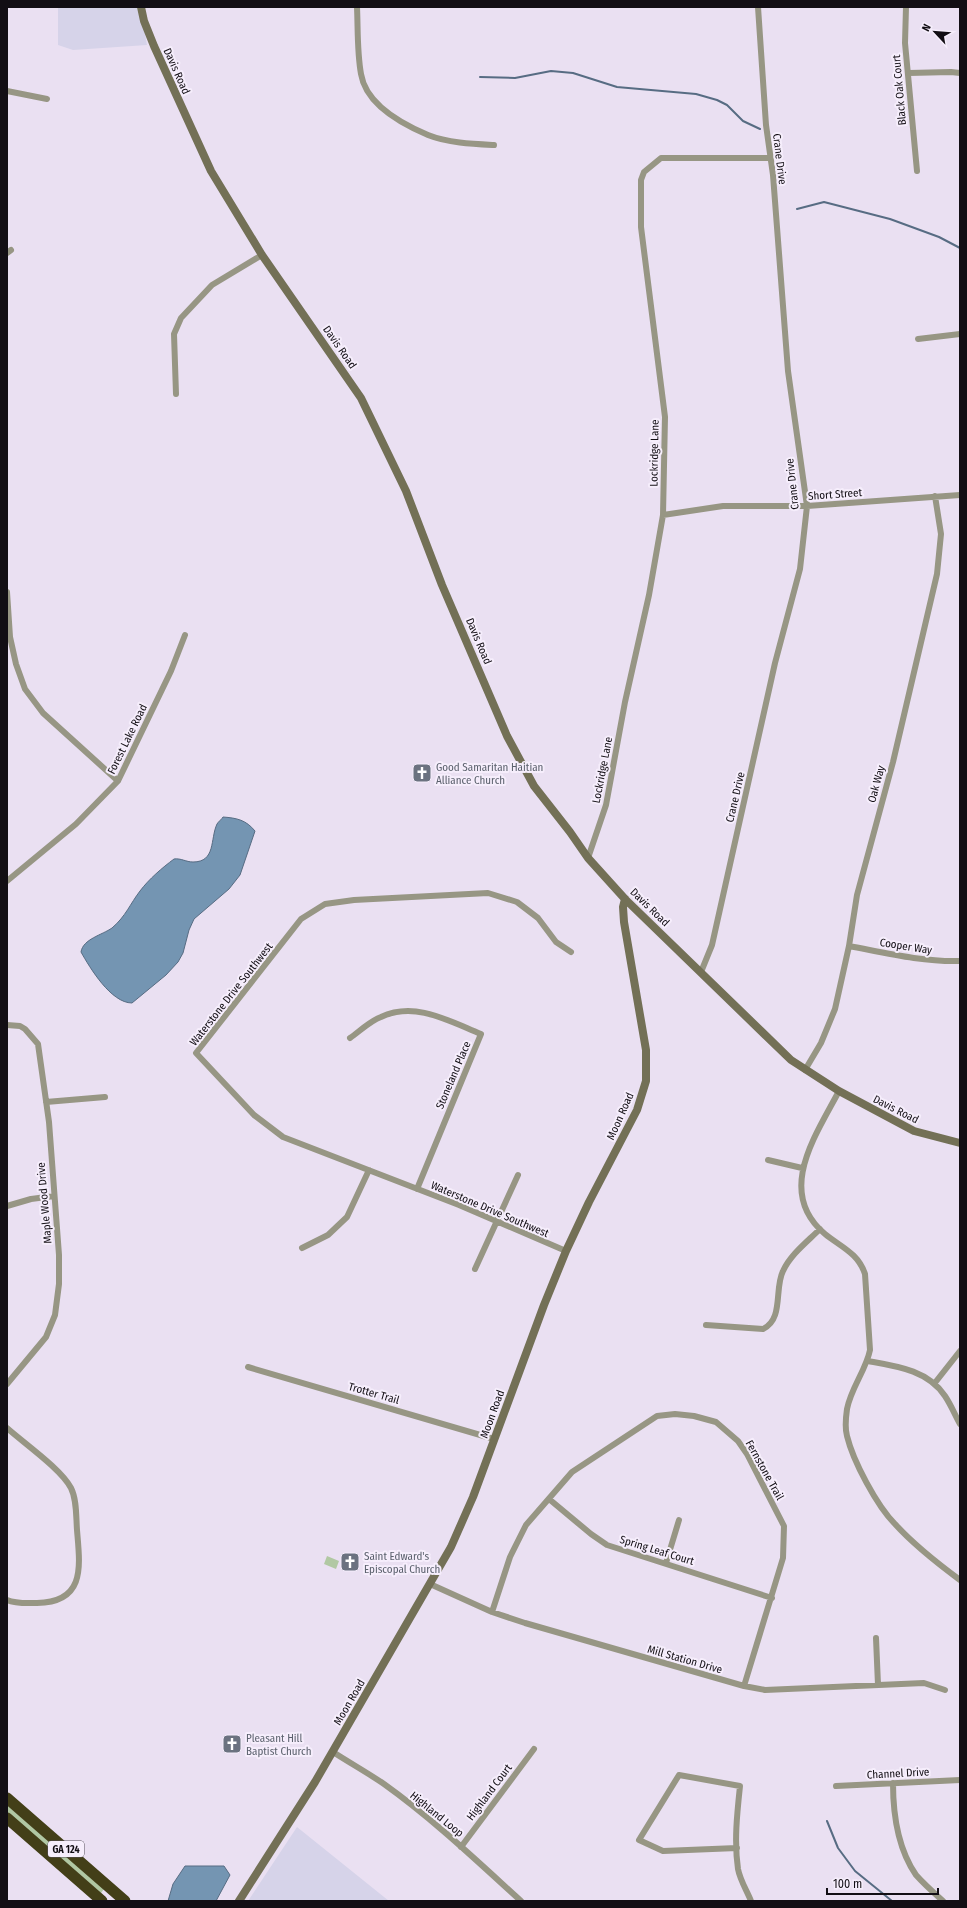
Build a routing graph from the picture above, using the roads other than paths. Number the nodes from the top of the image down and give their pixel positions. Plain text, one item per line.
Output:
1 (141, 7) edge
2 (357, 7) edge
3 (758, 7) edge
4 (906, 7) edge
5 (960, 73) edge
6 (909, 74) junction
7 (7, 91) edge
8 (47, 99) dead end
9 (494, 146) dead end
10 (769, 158) junction
11 (917, 171) dead end
12 (262, 255) junction
13 (960, 334) edge
14 (918, 339) dead end
15 (176, 394) dead end
16 (960, 495) edge
17 (935, 496) junction
18 (807, 506) junction
19 (663, 515) junction
20 (7, 592) edge
21 (186, 635) dead end
22 (118, 781) junction
23 (588, 858) junction
24 (8, 878) edge
25 (625, 898) junction
26 (849, 946) junction
27 (571, 952) dead end
28 (960, 961) edge
29 (701, 972) junction
30 (7, 1025) edge
31 (350, 1038) dead end
32 (805, 1070) junction
33 (839, 1091) junction
34 (105, 1097) dead end
35 (46, 1102) junction
36 (960, 1143) edge
37 (768, 1160) dead end
38 (802, 1168) junction
39 (369, 1170) junction
40 (518, 1175) dead end
41 (416, 1189) junction
42 (54, 1196) junction
43 (7, 1206) edge
44 (497, 1222) junction
45 (820, 1229) junction
46 (302, 1248) dead end
47 (566, 1251) junction
48 (475, 1269) dead end
49 (706, 1325) dead end
50 (960, 1351) edge
51 (868, 1361) junction
52 (248, 1367) dead end
53 (7, 1384) edge
54 (934, 1384) junction
55 (960, 1424) edge
56 (7, 1428) edge
57 (494, 1440) junction
58 (549, 1499) junction
59 (679, 1520) dead end
60 (666, 1563) junction
61 (960, 1580) edge
62 (430, 1584) junction
63 (772, 1598) junction
64 (7, 1600) edge
65 (492, 1612) junction
66 (876, 1638) dead end
67 (878, 1685) junction
68 (744, 1686) junction
69 (945, 1690) dead end
70 (534, 1749) dead end
71 (333, 1752) junction
72 (960, 1780) edge
73 (893, 1783) junction
74 (836, 1786) dead end
75 (7, 1798) edge
76 (7, 1818) edge
77 (461, 1847) junction
78 (737, 1848) junction
79 (102, 1901) edge
80 (125, 1901) edge
81 (239, 1901) edge
82 (521, 1901) edge
83 (751, 1901) edge
84 (943, 1901) edge

1 - 12 street, Davis Road
2 - 9 street
3 - 10 street, Crane Drive
4 - 6 street, Black Oak Court
5 - 6 street
6 - 11 street, Black Oak Court
7 - 8 street
10 - 18 street, Crane Drive
10 - 19 street, Lockridge Lane
12 - 15 street
12 - 23 street, Davis Road
13 - 14 street
16 - 17 street, Short Street
17 - 18 street, Short Street
17 - 26 street, Oak Way
18 - 19 street, Short Street
18 - 29 street, Crane Drive
19 - 23 street, Lockridge Lane
20 - 22 street
21 - 22 street, Forest Lake Road
22 - 24 street, Forest Lake Road
23 - 25 street, Davis Road
25 - 29 street, Davis Road
25 - 47 street, Moon Road
26 - 28 street, Cooper Way
26 - 32 street, Oak Way
27 - 39 street, Waterstone Drive Southwest
29 - 32 street, Davis Road
30 - 35 street, Maple Wood Drive
31 - 41 street, Stoneland Place
32 - 33 street, Davis Road
33 - 36 street, Davis Road
33 - 38 street
34 - 35 street
35 - 42 street, Maple Wood Drive
37 - 38 street
38 - 45 street
39 - 41 street, Waterstone Drive Southwest
39 - 46 street
40 - 44 street
41 - 44 street, Waterstone Drive Southwest
42 - 43 street
42 - 53 street, Maple Wood Drive
44 - 47 street, Waterstone Drive Southwest
44 - 48 street
45 - 49 street
45 - 51 street
47 - 57 street, Moon Road
50 - 54 street
51 - 54 street
51 - 61 street
52 - 57 street, Trotter Trail
54 - 55 street
56 - 64 street
57 - 62 street, Moon Road
58 - 60 street, Spring Leaf Court
58 - 63 street, Fernstone Trail
58 - 65 street, Fernstone Trail
59 - 60 street
60 - 63 street, Spring Leaf Court
62 - 65 street, Mill Station Drive
62 - 71 street, Moon Road
63 - 68 street, Fernstone Trail
65 - 68 street, Mill Station Drive
66 - 67 street
67 - 68 street, Mill Station Drive
67 - 69 street, Mill Station Drive
70 - 77 street, Highland Court
71 - 77 street, Highland Loop
71 - 81 street, Moon Road
72 - 73 street, Channel Drive
73 - 74 street, Channel Drive
73 - 84 street
75 - 80 highway, GA 124
76 - 79 highway, GA 124
77 - 82 street, Highland Loop
78 - 78 street
78 - 83 street

